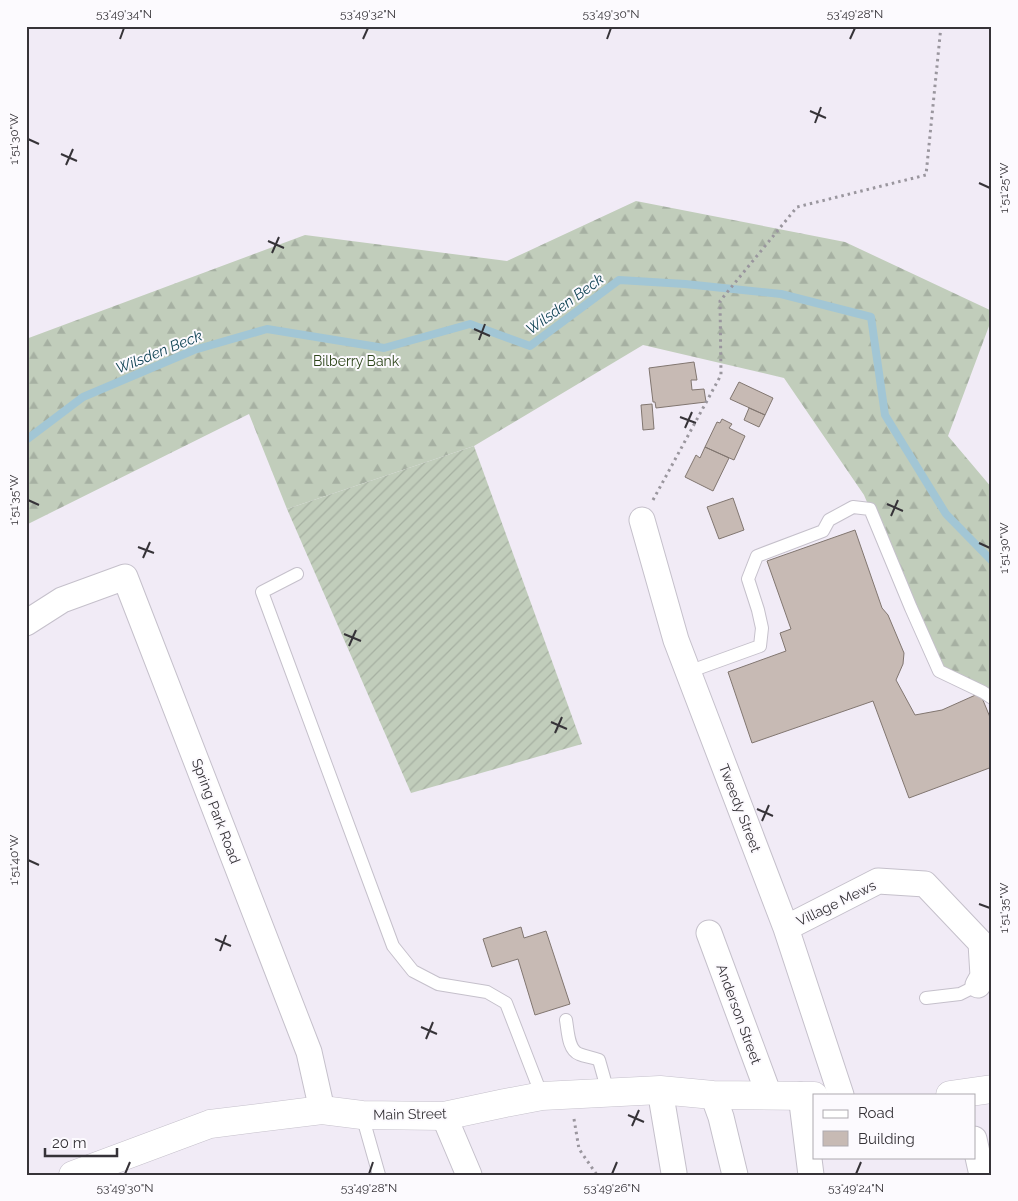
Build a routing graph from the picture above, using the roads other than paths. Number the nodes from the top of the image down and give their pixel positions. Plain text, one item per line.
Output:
1 (642, 520) road end
2 (297, 574) dead end
3 (26, 623) edge
4 (688, 672) junction
5 (992, 698) edge
6 (786, 928) junction
7 (709, 933) dead end
8 (978, 985) joint
9 (926, 998) dead end
10 (566, 1020) dead end
11 (992, 1089) edge
12 (660, 1090) junction
13 (608, 1092) junction
14 (841, 1094) edge
15 (960, 1094) edge
16 (712, 1095) junction
17 (769, 1095) junction
18 (542, 1096) junction
19 (808, 1096) edge
20 (322, 1110) junction
21 (362, 1115) junction
22 (444, 1116) junction
23 (976, 1148) edge
24 (674, 1173) dead end
25 (73, 1175) edge
26 (379, 1175) edge
27 (468, 1175) edge
28 (735, 1175) edge
29 (811, 1175) edge
30 (982, 1175) edge

1 - 4 street, Tweedy Street
2 - 18 lane
3 - 20 street, Spring Park Road
4 - 5 lane
4 - 6 street, Tweedy Street
6 - 8 street, Village Mews
6 - 14 street, Tweedy Street
7 - 17 street, Anderson Street
8 - 9 lane
10 - 13 lane
11 - 15 street
12 - 13 street, Main Street
12 - 16 street, Main Street
12 - 24 street
13 - 18 street, Main Street
16 - 17 street, Main Street
16 - 28 street
17 - 19 street, Main Street
18 - 22 street, Main Street
19 - 29 street
20 - 21 street, Main Street
20 - 25 street, Main Street
21 - 22 street, Main Street
21 - 26 lane
22 - 27 street
23 - 30 street

